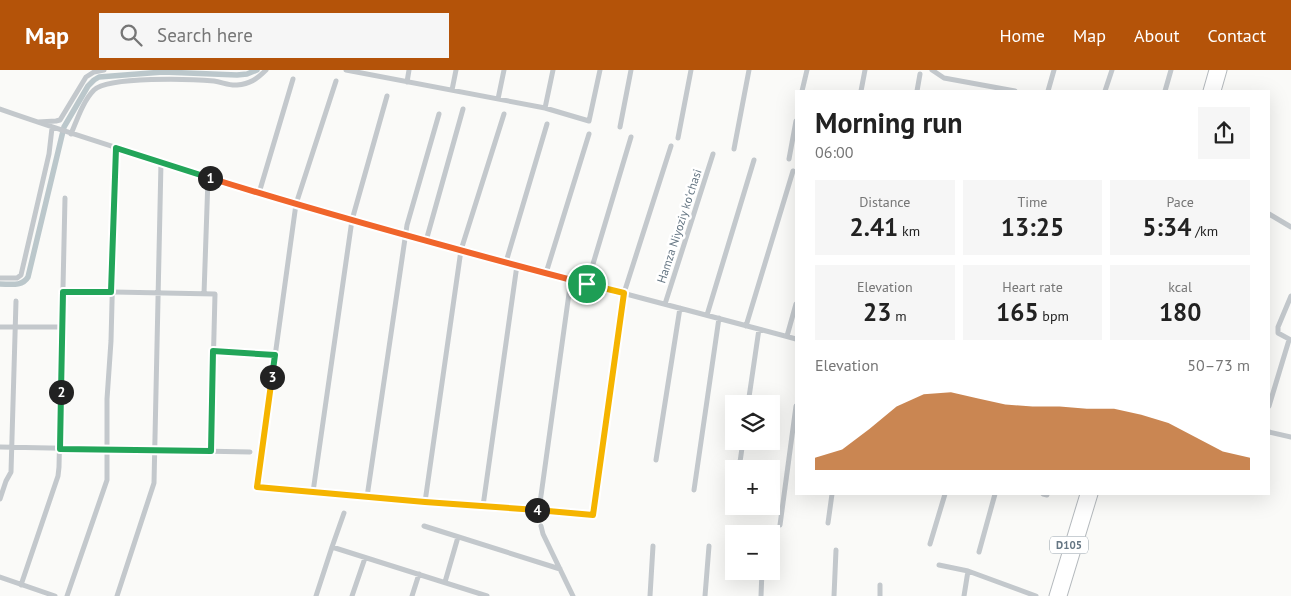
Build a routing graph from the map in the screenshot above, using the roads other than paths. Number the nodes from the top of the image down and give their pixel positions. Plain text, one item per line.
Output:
1 (104, 70) edge
2 (266, 70) edge
3 (346, 70) edge
4 (409, 70) edge
5 (456, 70) edge
6 (504, 70) edge
7 (552, 70) edge
8 (600, 70) edge
9 (631, 70) edge
10 (691, 70) edge
11 (748, 70) edge
12 (807, 70) edge
13 (865, 70) edge
14 (932, 70) edge
15 (1054, 70) edge
16 (1112, 70) edge
17 (1171, 70) edge
18 (1214, 70) edge
19 (1222, 70) edge
20 (361, 71) edge
21 (920, 74) dead end
22 (293, 79) dead end
23 (336, 81) dead end
24 (407, 82) junction
25 (452, 90) junction
26 (802, 90) edge
27 (861, 90) edge
28 (917, 90) edge
29 (1010, 90) edge
30 (1048, 90) edge
31 (1105, 90) edge
32 (1164, 90) edge
33 (1208, 90) edge
34 (1216, 90) edge
35 (387, 96) dead end
36 (498, 99) junction
37 (544, 108) junction
38 (0, 109) edge
39 (463, 109) dead end
40 (439, 114) dead end
41 (504, 114) dead end
42 (37, 122) junction
43 (547, 124) dead end
44 (795, 126) edge
45 (620, 127) dead end
46 (54, 128) junction
47 (69, 133) junction
48 (589, 134) dead end
49 (631, 137) dead end
50 (678, 138) dead end
51 (671, 146) dead end
52 (116, 148) junction
53 (734, 149) dead end
54 (713, 154) dead end
55 (754, 160) dead end
56 (788, 160) dead end
57 (162, 162) junction
58 (793, 171) dead end
59 (208, 178) junction
60 (259, 193) junction
61 (65, 198) dead end
62 (296, 204) junction
63 (1270, 215) edge
64 (352, 220) junction
65 (1291, 227) edge
66 (406, 235) junction
67 (426, 241) junction
68 (461, 250) junction
69 (506, 262) junction
70 (517, 265) junction
71 (546, 273) junction
72 (0, 278) edge
73 (571, 279) junction
74 (587, 284) junction
75 (63, 292) junction
76 (111, 292) junction
77 (158, 293) junction
78 (624, 293) junction
79 (204, 294) junction
80 (1291, 296) edge
81 (16, 301) dead end
82 (665, 304) junction
83 (680, 308) junction
84 (795, 308) edge
85 (706, 315) junction
86 (718, 318) junction
87 (746, 326) junction
88 (63, 327) junction
89 (0, 328) edge
90 (14, 328) junction
91 (759, 329) junction
92 (787, 336) junction
93 (795, 339) edge
94 (1290, 340) edge
95 (213, 351) junction
96 (275, 355) junction
97 (749, 395) edge
98 (1270, 403) edge
99 (795, 414) edge
100 (1270, 432) edge
101 (1291, 437) edge
102 (0, 448) edge
103 (12, 448) junction
104 (60, 449) junction
105 (107, 450) junction
106 (155, 451) junction
107 (211, 451) junction
108 (250, 452) dead end
109 (656, 460) dead end
110 (694, 490) dead end
111 (313, 492) junction
112 (832, 495) edge
113 (945, 495) edge
114 (995, 495) edge
115 (1085, 495) edge
116 (1093, 495) edge
117 (367, 497) junction
118 (0, 499) edge
119 (425, 502) junction
120 (482, 506) junction
121 (539, 510) junction
122 (344, 513) dead end
123 (828, 522) dead end
124 (424, 526) dead end
125 (541, 526) dead end
126 (780, 526) dead end
127 (458, 537) junction
128 (930, 544) dead end
129 (653, 546) dead end
130 (708, 546) dead end
131 (332, 547) junction
132 (836, 550) dead end
133 (979, 552) dead end
134 (365, 558) junction
135 (939, 565) dead end
136 (560, 569) junction
137 (968, 572) junction
138 (419, 574) junction
139 (0, 577) edge
140 (762, 580) edge
141 (445, 582) junction
142 (21, 585) junction
143 (880, 585) dead end
144 (34, 589) junction
145 (473, 594) edge
146 (32, 596) edge
147 (55, 596) edge
148 (68, 596) edge
149 (117, 596) edge
150 (316, 596) edge
151 (352, 596) edge
152 (412, 596) edge
153 (487, 596) edge
154 (573, 596) edge
155 (650, 596) edge
156 (705, 596) edge
157 (761, 596) edge
158 (834, 596) edge
159 (880, 596) edge
160 (964, 596) edge
161 (1036, 596) edge
162 (1054, 596) edge
163 (1062, 596) edge

1 - 42 street
2 - 47 street
3 - 20 street
4 - 24 street
5 - 25 street
6 - 36 street
7 - 37 street
8 - 37 street
9 - 45 street
10 - 50 street
11 - 53 street
12 - 26 street
13 - 27 street
14 - 29 street
15 - 30 street
16 - 31 street
17 - 32 street
18 - 33 highway
19 - 34 highway
20 - 24 street
21 - 28 street
22 - 60 street
23 - 62 street
24 - 25 street
25 - 36 street
35 - 64 street
36 - 37 street
38 - 42 street
39 - 67 street
40 - 66 street
41 - 68 street
42 - 46 street
43 - 69 street
44 - 56 street
46 - 47 street
46 - 72 street
47 - 52 street
48 - 71 street
49 - 74 street
51 - 78 street
52 - 57 street
52 - 76 street
54 - 82 street, Hamza Niyoziy koʻchasi
55 - 85 street
57 - 59 street
57 - 77 street
58 - 87 street
59 - 60 street
59 - 79 street
60 - 62 street
61 - 75 street
62 - 64 street
62 - 96 street
63 - 65 street
64 - 66 street
64 - 111 street
66 - 67 street
66 - 117 street
67 - 68 street
68 - 69 street
68 - 119 street
69 - 70 street
70 - 71 street
70 - 120 street
71 - 73 street
73 - 74 street
73 - 121 street
74 - 78 street
75 - 76 street
75 - 88 street
76 - 77 street
76 - 105 street
77 - 79 street
77 - 106 street
78 - 82 street
78 - 121 street
79 - 95 street
80 - 94 street
81 - 90 street
82 - 83 street
83 - 85 street
83 - 109 street
84 - 92 street
85 - 86 street
86 - 87 street
86 - 110 street
87 - 91 street
88 - 90 street
88 - 104 street
89 - 90 street
90 - 103 street
91 - 92 street
91 - 97 street
92 - 93 street
94 - 98 street
95 - 96 street
95 - 107 street
96 - 111 street
99 - 126 street
100 - 101 street
102 - 103 street
103 - 104 street
103 - 118 street
104 - 105 street
104 - 142 street
105 - 106 street
105 - 148 street
106 - 107 street
106 - 149 street
107 - 108 street
111 - 117 street
112 - 123 street
113 - 128 street
114 - 133 street
115 - 162 highway, D105
116 - 163 highway, D105
117 - 119 street
119 - 120 street
120 - 121 street
122 - 131 street
124 - 127 street
125 - 136 street
127 - 136 street
127 - 141 street
129 - 155 street
130 - 156 street
131 - 134 street
131 - 150 street
132 - 158 street
134 - 138 street
134 - 151 street
135 - 137 street
136 - 154 street
137 - 160 street
137 - 161 street
138 - 141 street
138 - 152 street
139 - 142 street
140 - 157 street
141 - 145 street
142 - 144 street
143 - 159 street
144 - 146 street
144 - 147 street
145 - 153 street

